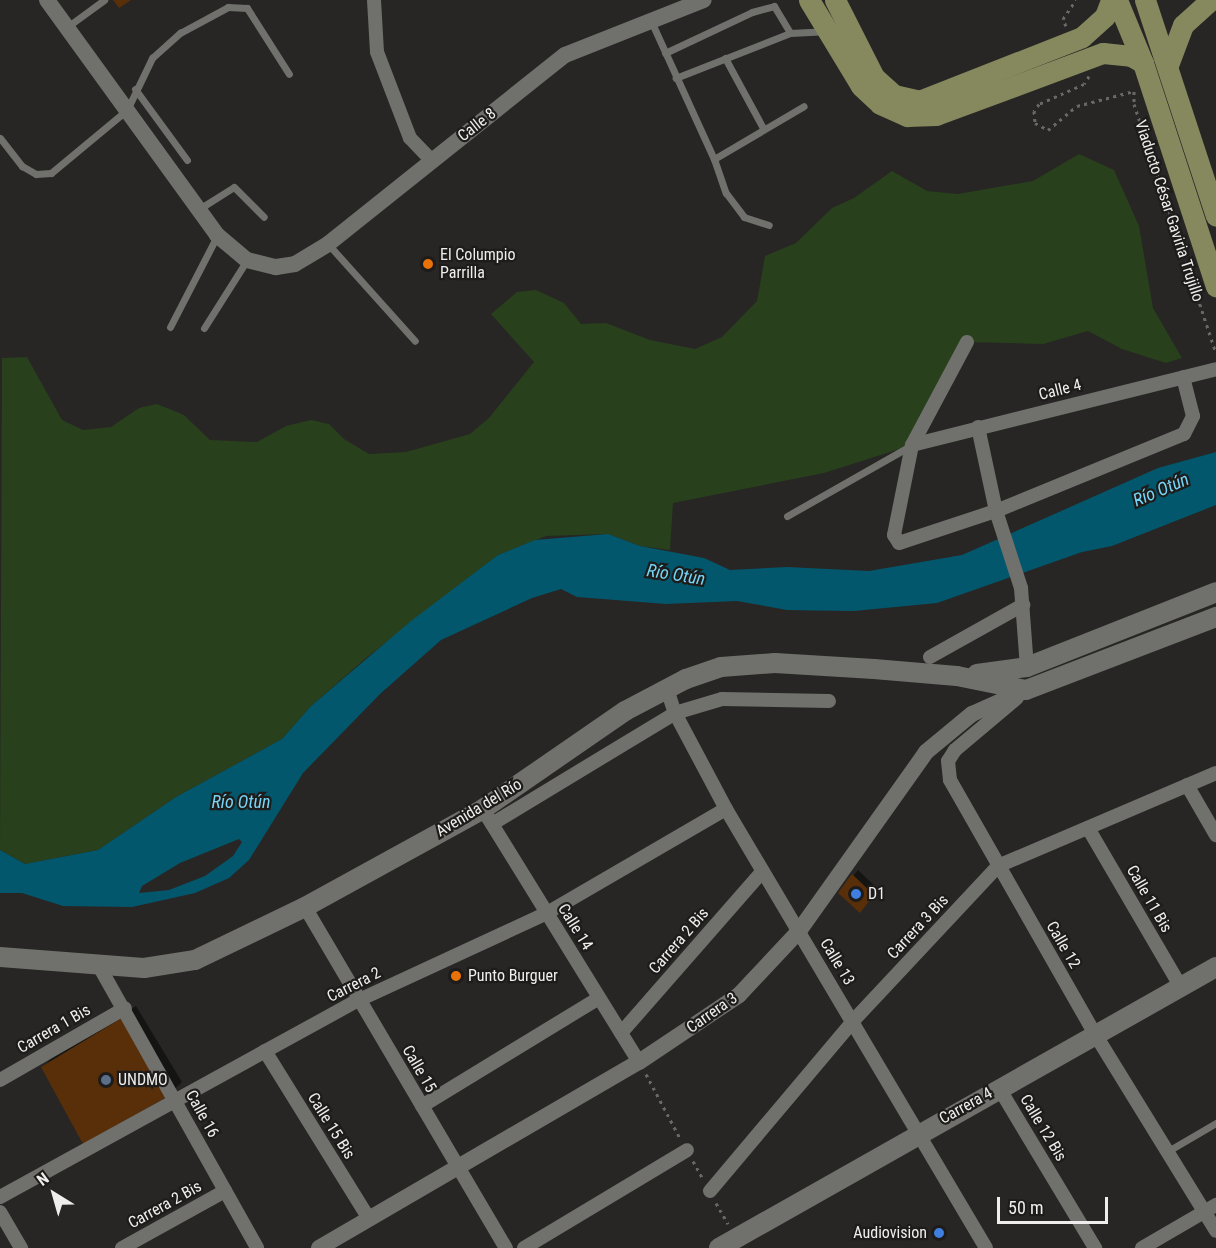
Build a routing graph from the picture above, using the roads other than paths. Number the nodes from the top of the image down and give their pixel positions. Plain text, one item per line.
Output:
1 (104, 0) edge
2 (374, 0) edge
3 (704, 0) edge
4 (808, 0) edge
5 (836, 0) edge
6 (1111, 0) edge
7 (1117, 0) edge
8 (1144, 0) edge
9 (1211, 0) edge
10 (54, 2) edge
11 (651, 21) junction
12 (67, 27) junction
13 (830, 31) junction
14 (790, 33) junction
15 (665, 53) junction
16 (725, 58) junction
17 (1143, 63) junction
18 (1168, 65) junction
19 (289, 74) dead end
20 (676, 78) junction
21 (135, 89) junction
22 (804, 106) dead end
23 (127, 110) junction
24 (763, 128) junction
25 (0, 138) edge
26 (714, 159) junction
27 (187, 160) dead end
28 (432, 161) junction
29 (199, 210) junction
30 (1216, 216) edge
31 (264, 217) dead end
32 (769, 225) dead end
33 (218, 235) junction
34 (328, 244) junction
35 (255, 263) junction
36 (1216, 286) edge
37 (170, 327) dead end
38 (204, 328) dead end
39 (415, 341) dead end
40 (967, 342) dead end
41 (1216, 369) edge
42 (1183, 378) junction
43 (978, 427) junction
44 (912, 445) junction
45 (996, 511) junction
46 (787, 516) dead end
47 (1216, 592) edge
48 (1023, 605) junction
49 (1216, 617) edge
50 (930, 657) dead end
51 (1027, 667) junction
52 (957, 676) junction
53 (667, 689) junction
54 (1026, 690) junction
55 (829, 701) dead end
56 (675, 713) junction
57 (1216, 773) edge
58 (1187, 785) junction
59 (726, 809) junction
60 (487, 817) junction
61 (1088, 828) junction
62 (1216, 835) edge
63 (998, 866) junction
64 (763, 871) junction
65 (305, 907) junction
66 (547, 913) junction
67 (799, 931) junction
68 (0, 957) edge
69 (99, 966) junction
70 (1216, 967) edge
71 (1181, 987) junction
72 (599, 998) junction
73 (359, 1000) junction
74 (125, 1008) junction
75 (853, 1021) junction
76 (621, 1033) junction
77 (1095, 1034) junction
78 (265, 1051) junction
79 (639, 1062) junction
80 (0, 1080) edge
81 (999, 1088) junction
82 (175, 1100) junction
83 (422, 1106) junction
84 (1216, 1123) edge
85 (917, 1133) junction
86 (687, 1150) dead end
87 (1168, 1151) junction
88 (457, 1166) junction
89 (225, 1191) junction
90 (710, 1191) dead end
91 (0, 1197) edge
92 (1210, 1208) edge
93 (0, 1212) edge
94 (369, 1218) junction
95 (1216, 1231) edge
96 (732, 1245) edge
97 (21, 1248) edge
98 (122, 1248) edge
99 (256, 1248) edge
100 (319, 1248) edge
101 (506, 1248) edge
102 (524, 1248) edge
103 (986, 1248) edge
104 (1095, 1248) edge
105 (1142, 1248) edge

1 - 12 lane
2 - 28 street
3 - 11 street, Calle 8
4 - 13 main road
5 - 6 main road
7 - 17 main road, Viaducto César Gaviria Trujillo
8 - 18 main road
9 - 18 main road
10 - 12 street
11 - 15 lane
11 - 28 street, Calle 8
12 - 23 street
13 - 14 lane
13 - 17 main road
14 - 15 lane
14 - 16 lane
15 - 20 lane
16 - 20 lane
16 - 24 lane
17 - 36 main road, Viaducto César Gaviria Trujillo
18 - 30 main road
19 - 21 lane
20 - 26 lane
21 - 23 lane
21 - 27 lane
22 - 24 lane
23 - 25 lane
23 - 29 street
24 - 26 lane
26 - 32 lane
28 - 34 street, Calle 8
29 - 31 lane
29 - 33 street
33 - 35 street
33 - 37 lane
34 - 35 street, Calle 8
34 - 39 lane
35 - 38 lane
40 - 44 street
41 - 42 street, Calle 4
42 - 43 street, Calle 4
42 - 45 street
43 - 44 street, Calle 4
43 - 45 street
44 - 45 street
44 - 46 lane
45 - 48 street
47 - 51 main road
48 - 50 street
48 - 51 street
49 - 54 main road
51 - 52 main road
52 - 53 main road, Avenida del Río
52 - 54 main road
53 - 56 street, Calle 13
53 - 60 main road, Avenida del Río
54 - 63 street, Calle 12
54 - 67 street, Carrera 3
55 - 56 street
56 - 59 street, Calle 13
56 - 60 street
57 - 58 street, Carrera 3 Bis
58 - 61 street, Carrera 3 Bis
58 - 62 street
59 - 64 street, Calle 13
59 - 66 street, Carrera 2
60 - 65 main road, Avenida del Río
60 - 66 street, Calle 14
61 - 63 street, Carrera 3 Bis
61 - 71 street, Calle 11 Bis
63 - 75 street, Carrera 3 Bis
63 - 77 street, Calle 12
64 - 67 street, Calle 13
64 - 76 street, Carrera 2 Bis
65 - 69 main road, Avenida del Río
65 - 73 street, Calle 15
66 - 72 street, Calle 14
66 - 73 street, Carrera 2
67 - 75 street, Calle 13
67 - 79 street, Carrera 3
68 - 69 main road, Avenida del Río
69 - 74 street, Calle 16
70 - 71 main road, Carrera 4
71 - 77 main road, Carrera 4
72 - 76 street, Calle 14
72 - 83 street
73 - 78 street, Carrera 2
73 - 83 street, Calle 15
74 - 80 street, Carrera 1 Bis
74 - 82 street, Calle 16
75 - 85 street, Calle 13
75 - 90 street, Carrera 3 Bis
76 - 79 street, Calle 14
77 - 81 main road, Carrera 4
77 - 87 street, Calle 12
78 - 82 street, Carrera 2
78 - 94 street, Calle 15 Bis
79 - 88 street, Carrera 3
81 - 85 main road, Carrera 4
81 - 104 street, Calle 12 Bis
82 - 89 street, Calle 16
82 - 91 street, Carrera 2
83 - 88 street, Calle 15
84 - 87 lane
85 - 96 main road, Carrera 4
85 - 103 street, Calle 13
86 - 102 street
87 - 92 street, Calle 12
88 - 94 street, Carrera 3
88 - 101 street, Calle 15
89 - 98 street, Carrera 2 Bis
89 - 99 street, Calle 16
92 - 95 street, Calle 12
92 - 105 street
93 - 97 street
94 - 100 street, Carrera 3

